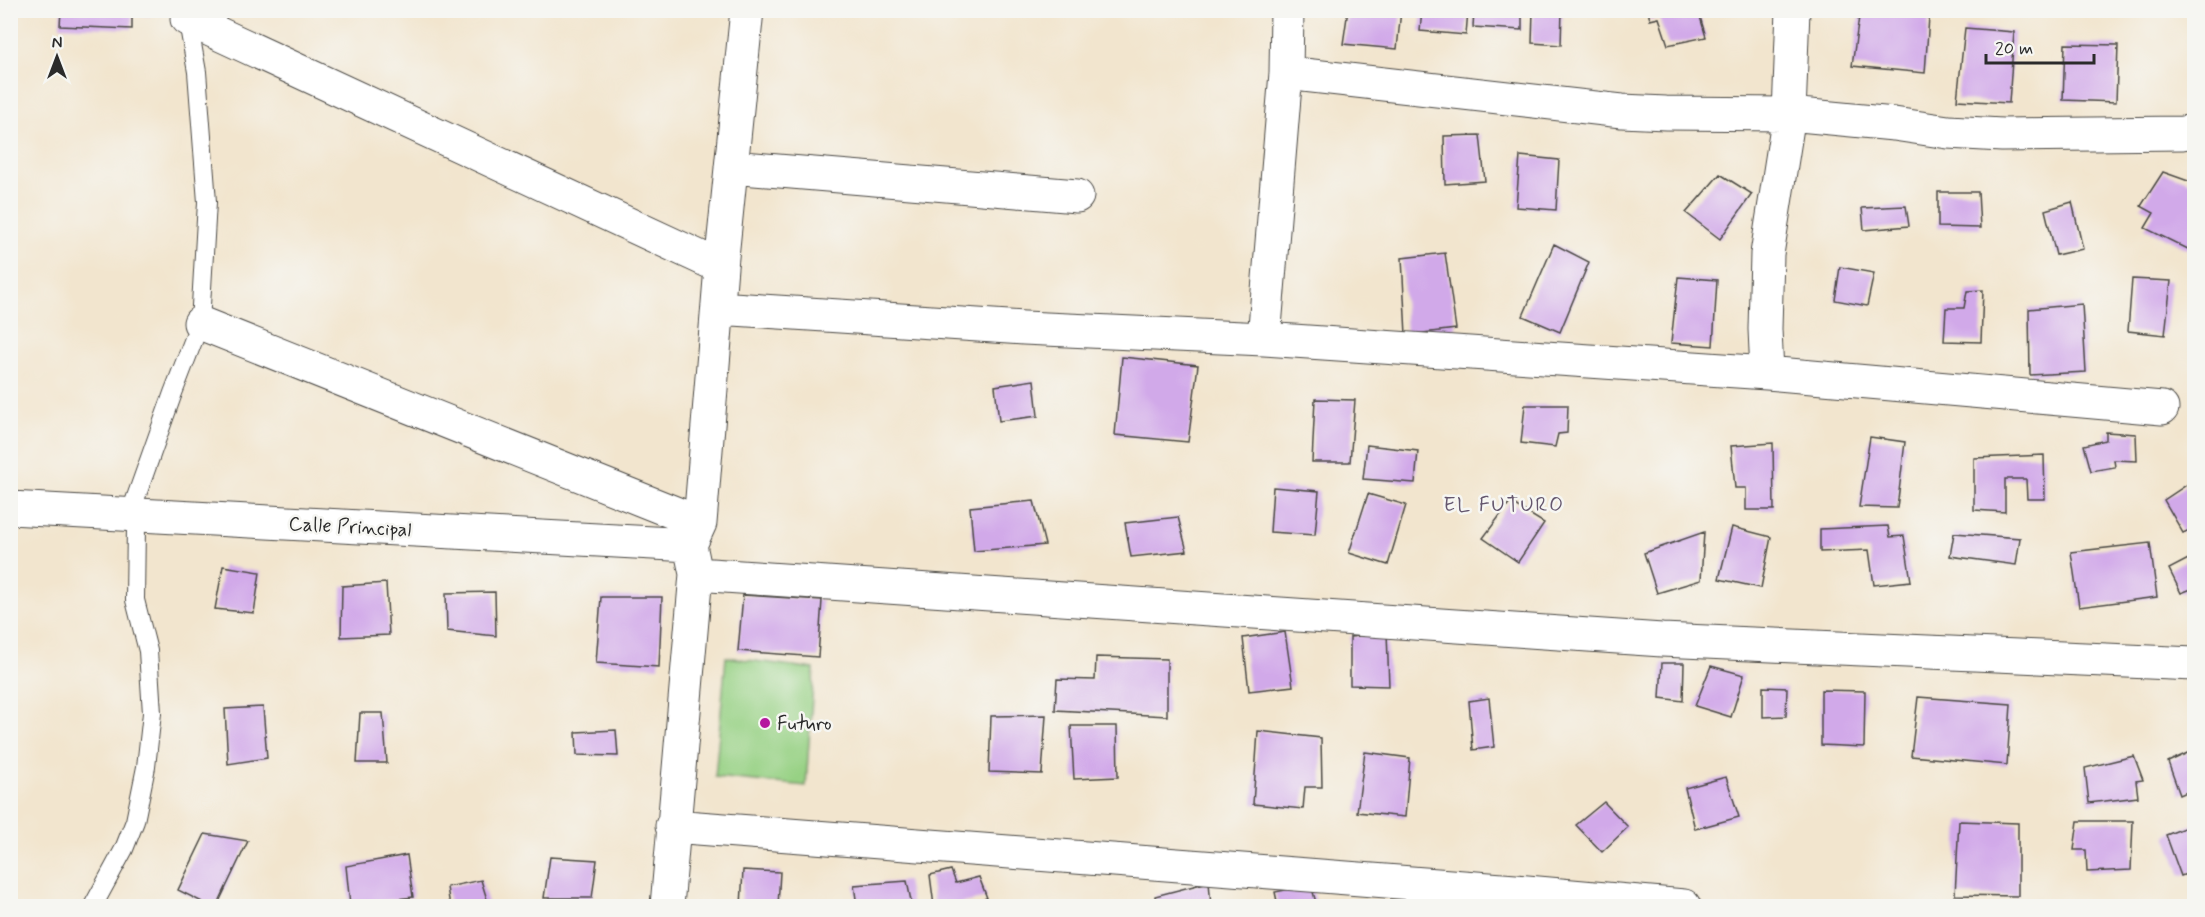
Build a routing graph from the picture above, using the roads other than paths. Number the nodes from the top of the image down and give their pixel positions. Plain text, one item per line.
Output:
1 (747, 10) edge
2 (1287, 10) edge
3 (1794, 10) edge
4 (188, 15) edge
5 (1286, 73) junction
6 (1789, 114) junction
7 (2194, 131) edge
8 (731, 167) junction
9 (1077, 196) dead end
10 (721, 267) junction
11 (718, 308) junction
12 (200, 323) junction
13 (1264, 339) junction
14 (1767, 374) junction
15 (2162, 408) dead end
16 (10, 508) edge
17 (130, 514) junction
18 (695, 547) junction
19 (2194, 664) edge
20 (672, 826) junction
21 (93, 906) edge
22 (667, 906) edge
23 (1684, 906) edge

1 - 8 street
2 - 5 street
3 - 6 street
4 - 10 street
4 - 12 lane
5 - 6 street
5 - 13 street
6 - 7 street
6 - 14 street
8 - 9 street
8 - 10 street
10 - 11 street
11 - 13 street
11 - 18 street
12 - 17 lane
12 - 18 street
13 - 14 street
14 - 15 street
16 - 17 street, Calle Principal
17 - 18 street, Calle Principal
17 - 21 lane
18 - 19 street, Calle Principal
18 - 20 street
20 - 22 street
20 - 23 street

